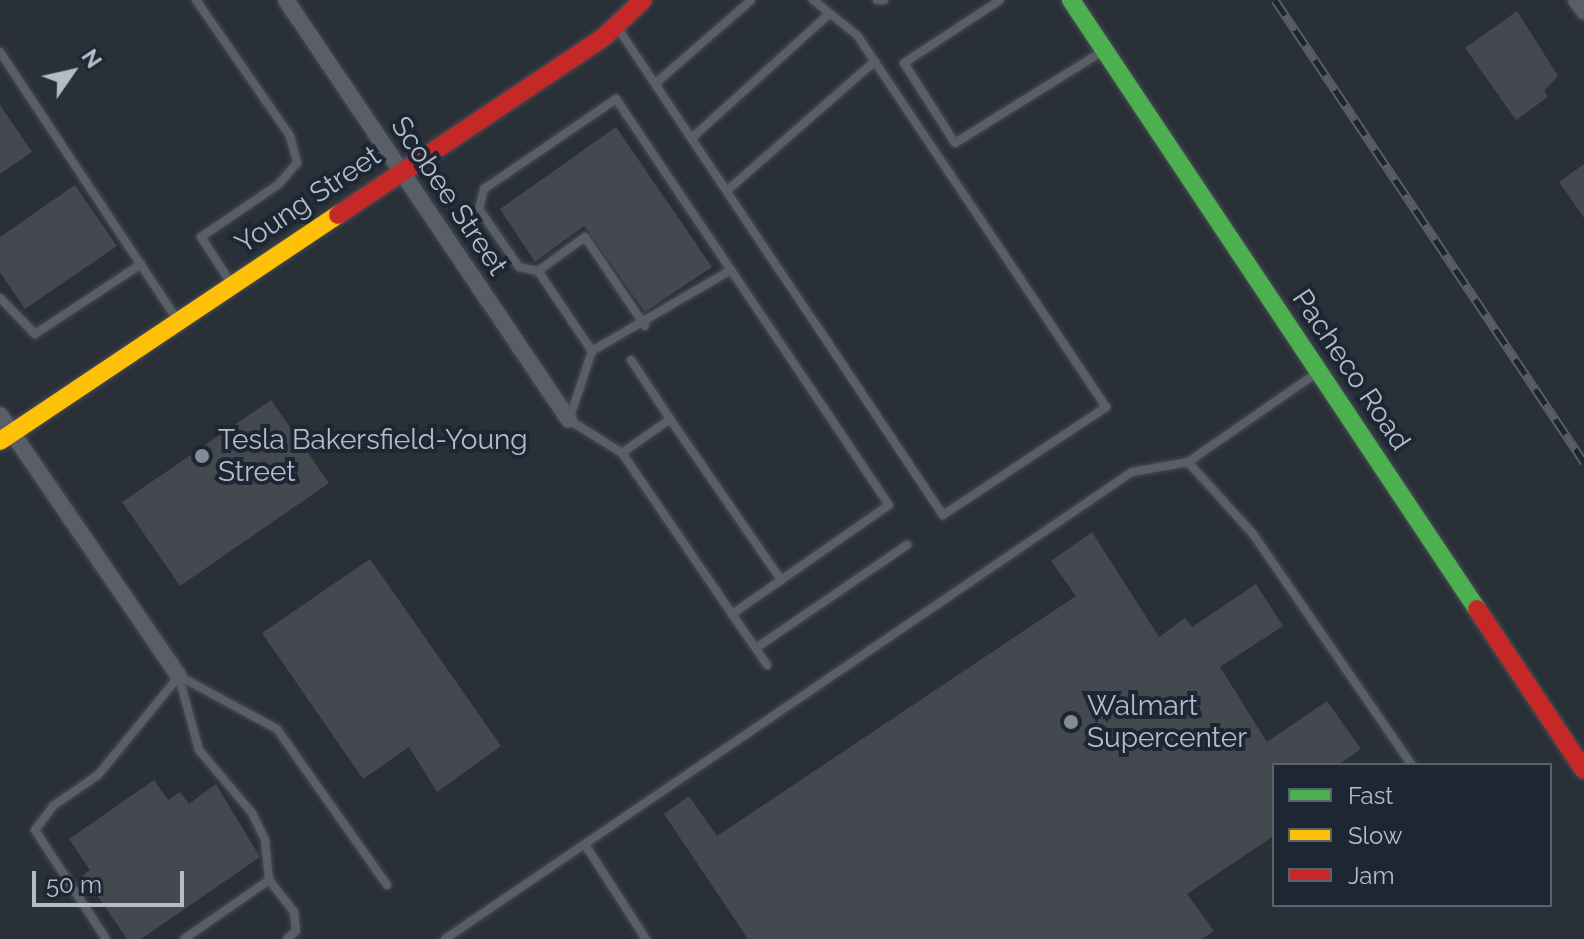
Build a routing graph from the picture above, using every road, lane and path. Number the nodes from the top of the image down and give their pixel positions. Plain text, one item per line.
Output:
1 (196, 0) edge
2 (286, 0) edge
3 (643, 0) edge
4 (751, 0) edge
5 (813, 0) edge
6 (877, 0) edge
7 (884, 0) edge
8 (1000, 0) edge
9 (1071, 0) edge
10 (1576, 0) edge
11 (1584, 11) edge
12 (829, 14) junction
13 (616, 26) junction
14 (1104, 50) junction
15 (0, 52) edge
16 (875, 61) junction
17 (656, 83) junction
18 (694, 136) junction
19 (401, 171) junction
20 (730, 188) junction
21 (141, 264) junction
22 (731, 270) junction
23 (538, 271) junction
24 (232, 285) junction
25 (0, 298) edge
26 (178, 321) junction
27 (645, 326) junction
28 (592, 351) junction
29 (631, 360) dead end
30 (1318, 372) junction
31 (0, 415) edge
32 (670, 419) junction
33 (569, 420) junction
34 (6, 437) edge
35 (622, 453) junction
36 (1188, 462) junction
37 (907, 545) dead end
38 (781, 580) junction
39 (732, 614) junction
40 (756, 648) junction
41 (767, 665) dead end
42 (179, 676) junction
43 (1411, 763) edge
44 (1584, 770) edge
45 (586, 846) junction
46 (269, 880) junction
47 (387, 885) dead end
48 (106, 939) edge
49 (184, 939) edge
50 (287, 939) edge
51 (445, 939) edge
52 (646, 939) edge

1 - 24 lane
2 - 19 street, Scobee Street
3 - 13 street, Young Street
4 - 17 lane
5 - 12 lane
6 - 7 lane
8 - 14 lane
9 - 14 street, Pacheco Road
10 - 11 street
12 - 16 lane
12 - 18 lane
13 - 17 lane
13 - 19 street, Young Street
14 - 30 street, Pacheco Road
15 - 21 lane
16 - 20 lane
16 - 20 lane
17 - 18 lane
18 - 20 lane
19 - 24 street, Young Street
19 - 33 street, Scobee Street
21 - 25 lane
21 - 26 lane
22 - 23 lane
22 - 27 lane
22 - 38 lane
23 - 27 lane
23 - 28 lane
24 - 26 street, Young Street
26 - 34 street, Young Street
27 - 28 lane
28 - 33 lane
29 - 32 lane
30 - 36 lane
30 - 44 street, Pacheco Road
31 - 34 street
32 - 35 lane
32 - 38 lane
33 - 35 lane
34 - 42 street
35 - 39 lane
36 - 43 lane
36 - 45 lane
37 - 40 lane
38 - 39 lane
39 - 40 lane
40 - 41 lane
42 - 46 lane
42 - 47 lane
42 - 48 lane
45 - 51 lane
45 - 52 lane
46 - 49 lane
46 - 50 lane

